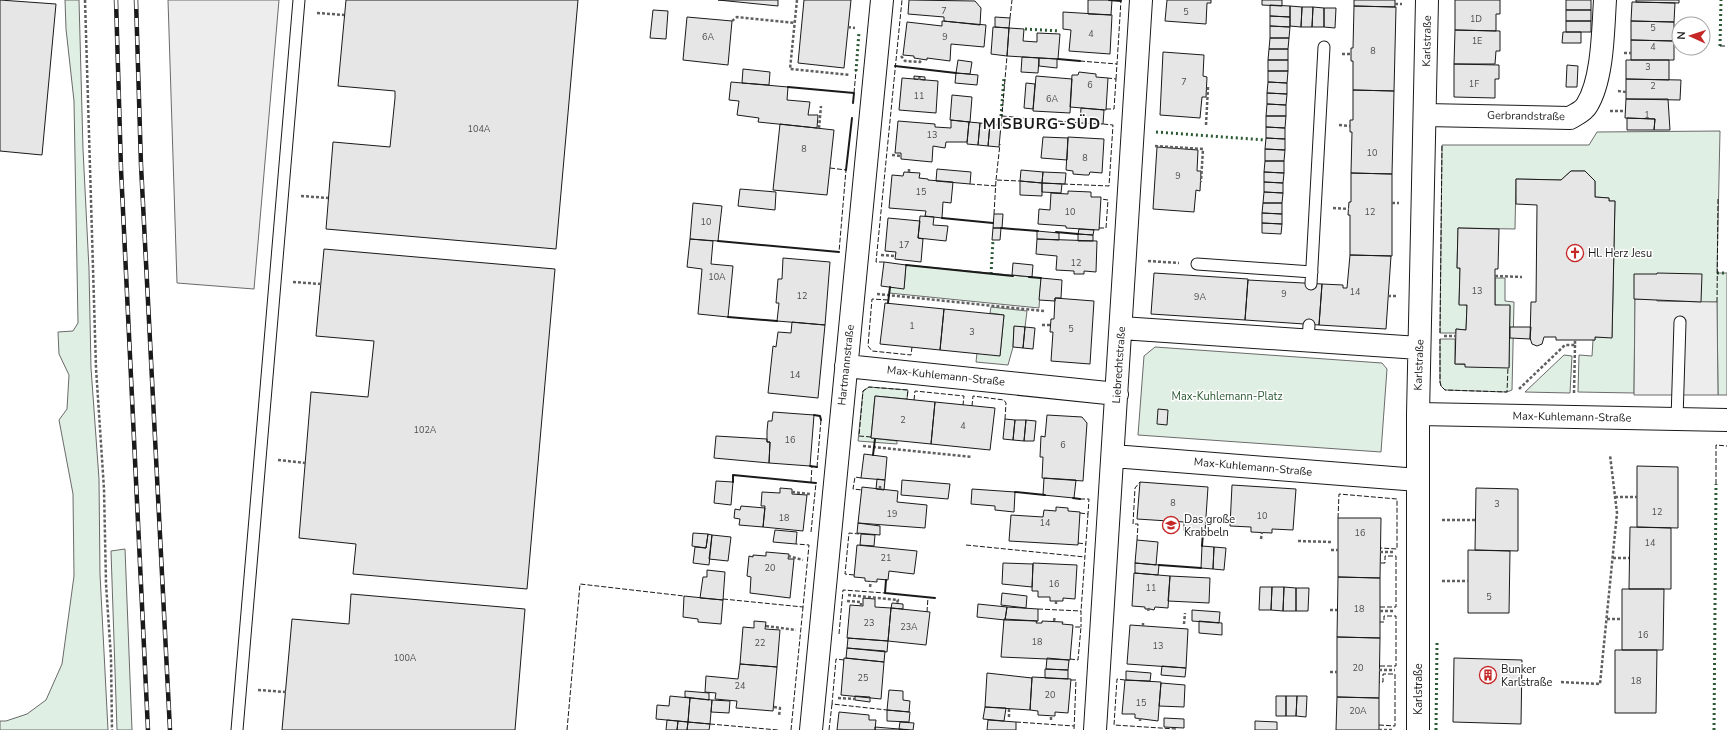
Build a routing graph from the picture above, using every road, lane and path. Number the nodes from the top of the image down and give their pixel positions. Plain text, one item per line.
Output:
1 (85, 0) edge
2 (797, 0) edge
3 (882, 0) edge
4 (1141, 0) edge
5 (1428, 0) edge
6 (1605, 0) edge
7 (298, 6) edge
8 (344, 15) dead end
9 (732, 21) dead end
10 (795, 23) junction
11 (1324, 47) dead end
12 (896, 54) dead end
13 (920, 59) dead end
14 (920, 75) dead end
15 (856, 76) dead end
16 (919, 80) dead end
17 (1206, 87) dead end
18 (821, 106) dead end
19 (1607, 111) dead end
20 (1625, 111) dead end
21 (1425, 115) junction
22 (1206, 125) dead end
23 (819, 128) dead end
24 (1154, 146) dead end
25 (901, 156) dead end
26 (890, 160) dead end
27 (909, 167) dead end
28 (909, 172) dead end
29 (1200, 181) dead end
30 (282, 194) junction
31 (328, 198) dead end
32 (877, 255) dead end
33 (896, 256) dead end
34 (1126, 259) junction
35 (1197, 264) joint
36 (1312, 272) junction
37 (1495, 276) dead end
38 (1522, 277) dead end
39 (275, 280) junction
40 (321, 284) dead end
41 (1312, 284) dead end
42 (876, 294) dead end
43 (1044, 311) dead end
44 (1680, 322) dead end
45 (1042, 325) dead end
46 (1051, 325) dead end
47 (1122, 328) junction
48 (1443, 336) dead end
49 (1456, 336) dead end
50 (1575, 340) dead end
51 (1575, 345) junction
52 (1419, 348) junction
53 (846, 366) junction
54 (1519, 389) dead end
55 (1117, 394) junction
56 (1574, 400) dead end
57 (1418, 414) junction
58 (1677, 419) junction
59 (1727, 420) edge
60 (861, 446) dead end
61 (1610, 455) dead end
62 (1113, 456) junction
63 (972, 457) dead end
64 (260, 459) junction
65 (306, 463) dead end
66 (1418, 480) junction
67 (880, 486) dead end
68 (880, 489) dead end
69 (792, 492) dead end
70 (814, 496) dead end
71 (1615, 497) junction
72 (1637, 497) dead end
73 (1434, 520) dead end
74 (1476, 520) dead end
75 (1170, 521) dead end
76 (1170, 528) dead end
77 (1262, 532) dead end
78 (1261, 539) dead end
79 (1298, 541) dead end
80 (1331, 542) dead end
81 (1331, 550) dead end
82 (1338, 550) dead end
83 (1380, 552) dead end
84 (1401, 552) dead end
85 (788, 556) dead end
86 (1612, 558) junction
87 (1629, 558) dead end
88 (807, 560) dead end
89 (871, 581) dead end
90 (1441, 581) dead end
91 (1468, 581) dead end
92 (870, 587) dead end
93 (846, 601) dead end
94 (853, 602) dead end
95 (897, 603) dead end
96 (861, 605) dead end
97 (1330, 610) dead end
98 (1337, 610) dead end
99 (1380, 611) dead end
100 (1401, 611) dead end
101 (1185, 612) dead end
102 (1055, 616) dead end
103 (1607, 619) junction
104 (1622, 619) dead end
105 (1054, 621) dead end
106 (1143, 622) dead end
107 (1184, 624) dead end
108 (766, 626) dead end
109 (1143, 626) dead end
110 (800, 631) dead end
111 (1379, 670) dead end
112 (1400, 670) dead end
113 (1330, 672) dead end
114 (1337, 672) dead end
115 (1561, 682) dead end
116 (240, 688) junction
117 (286, 692) dead end
118 (832, 697) dead end
119 (855, 699) dead end
120 (774, 707) dead end
121 (1009, 708) dead end
122 (779, 716) dead end
123 (1051, 716) dead end
124 (1009, 717) dead end
125 (1051, 720) dead end
126 (112, 730) edge
127 (237, 730) edge
128 (811, 730) edge
129 (1095, 730) edge
130 (1379, 730) edge
131 (1399, 730) edge
132 (1418, 730) edge

1 - 126 path
2 - 10 path
3 - 53 street, Hartmannstraße
4 - 34 street, Liebrechtstraße
5 - 21 street, Karlstraße
6 - 21 street, Gerbrandstraße
7 - 8 path
7 - 30 lane
9 - 10 path
10 - 15 path
11 - 36 lane
12 - 13 path
14 - 16 path
17 - 22 path
18 - 23 path
19 - 20 path
21 - 52 street, Karlstraße
24 - 29 path
25 - 26 path
27 - 28 path
30 - 31 path
30 - 39 lane
32 - 33 path
34 - 35 path
34 - 47 street, Liebrechtstraße
35 - 36 lane
36 - 41 lane
37 - 38 path
39 - 40 path
39 - 64 lane
42 - 43 path
44 - 58 lane
45 - 46 path
47 - 52 street
47 - 55 street, Liebrechtstraße
48 - 49 path
50 - 51 path
51 - 54 path
51 - 56 path
52 - 57 street, Karlstraße
53 - 55 street, Max-Kuhlemann-Straße
53 - 128 street, Hartmannstraße
55 - 62 street, Liebrechtstraße
57 - 58 street, Max-Kuhlemann-Straße
57 - 66 street, Karlstraße
58 - 59 street, Max-Kuhlemann-Straße
60 - 63 path
61 - 71 path
62 - 66 street, Max-Kuhlemann-Straße
62 - 129 street, Liebrechtstraße
64 - 65 path
64 - 116 lane
66 - 132 street, Karlstraße
67 - 68 path
69 - 70 path
71 - 72 path
71 - 86 path
73 - 74 path
75 - 76 path
77 - 78 path
79 - 80 path
81 - 82 path
83 - 84 path
85 - 88 path
86 - 87 path
86 - 103 path
89 - 92 path
90 - 91 path
93 - 95 path
94 - 96 path
97 - 98 path
99 - 100 path
101 - 107 path
102 - 105 path
103 - 104 path
103 - 115 path
106 - 109 path
108 - 110 path
111 - 112 path
113 - 114 path
116 - 117 path
116 - 127 lane
118 - 119 path
120 - 122 path
121 - 124 path
123 - 125 path
130 - 131 path

